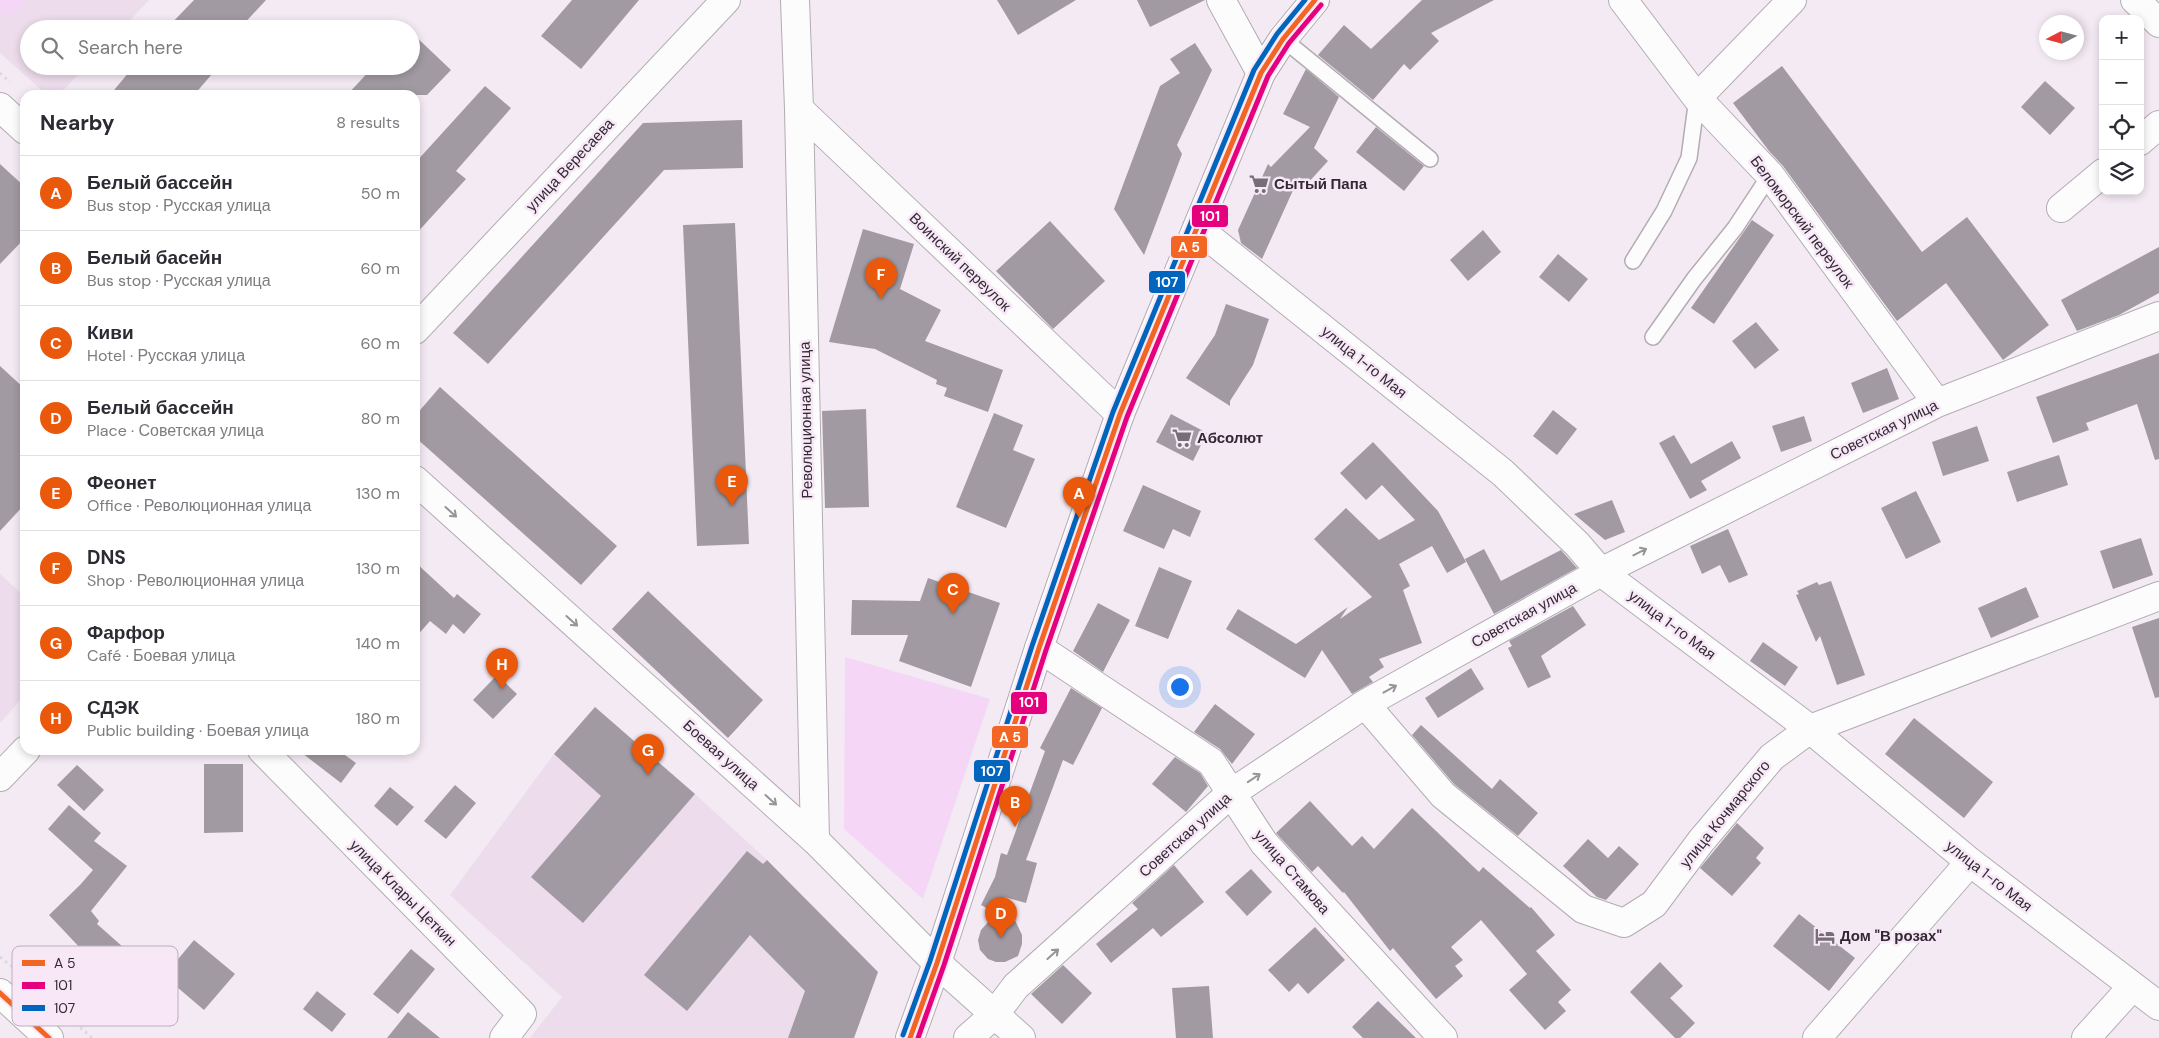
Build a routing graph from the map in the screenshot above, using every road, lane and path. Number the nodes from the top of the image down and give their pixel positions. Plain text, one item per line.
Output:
1 (726, 0) edge
2 (795, 0) edge
3 (1221, 0) edge
4 (1315, 0) edge
5 (1623, 0) edge
6 (1792, 0) edge
7 (2135, 0) edge
8 (2159, 23) edge
9 (1283, 40) junction
10 (1261, 73) junction
11 (1697, 98) junction
12 (0, 107) edge
13 (800, 109) junction
14 (20, 125) edge
15 (2159, 125) edge
16 (2144, 138) edge
17 (1430, 159) dead end
18 (1770, 175) junction
19 (2099, 176) edge
20 (2061, 208) dead end
21 (1197, 228) junction
22 (1633, 261) dead end
23 (2159, 316) edge
24 (420, 325) edge
25 (1653, 337) dead end
26 (1937, 404) junction
27 (1120, 414) junction
28 (420, 484) edge
29 (1601, 572) junction
30 (2159, 596) edge
31 (1039, 648) junction
32 (1365, 704) junction
33 (1810, 729) junction
34 (21, 755) edge
35 (267, 755) edge
36 (0, 777) edge
37 (1230, 794) junction
38 (815, 840) junction
39 (1970, 862) junction
40 (937, 963) junction
41 (2132, 987) junction
42 (0, 993) edge
43 (12, 1004) edge
44 (2159, 1006) edge
45 (994, 1015) junction
46 (36, 1026) edge
47 (49, 1038) edge
48 (504, 1038) edge
49 (910, 1038) edge
50 (968, 1038) edge
51 (1020, 1038) edge
52 (1443, 1038) edge
53 (1816, 1038) edge
54 (2086, 1038) edge

1 - 24 street, улица Вересаева
2 - 13 street, Революционная улица
3 - 10 street
4 - 9 street
5 - 11 street, Беломорский переулок
6 - 11 street
7 - 8 street
9 - 10 street
9 - 17 lane
10 - 21 street
11 - 18 street, Беломорский переулок
11 - 22 lane
12 - 14 street
13 - 27 street, Воинский переулок
13 - 38 street, Революционная улица
15 - 16 street
18 - 25 lane
18 - 26 street, Беломорский переулок
19 - 20 street
21 - 27 street
21 - 29 street, улица 1-го Мая
23 - 26 street, Советская улица
29 -> 26 street, Советская улица
27 - 31 street
28 -> 38 street, Боевая улица
32 -> 29 street, Советская улица
29 - 33 street, улица 1-го Мая
30 - 33 street, улица Кочмарского
31 - 37 street, улица Стамова
31 - 40 street
32 - 33 street, улица Кочмарского
37 -> 32 street, Советская улица
33 - 39 street, улица 1-го Мая
34 - 36 street
35 - 48 street, улица Клары Цеткин
45 -> 37 street, Советская улица
37 - 52 street, улица Стамова
38 - 40 street, Боевая улица
39 - 41 street, улица 1-го Мая
39 - 53 street
40 - 45 street, Боевая улица
40 - 49 street
41 - 44 street, улица 1-го Мая
41 - 54 street
42 - 43 street
45 - 50 street, Советская улица
45 - 51 street, Боевая улица
46 - 47 street

